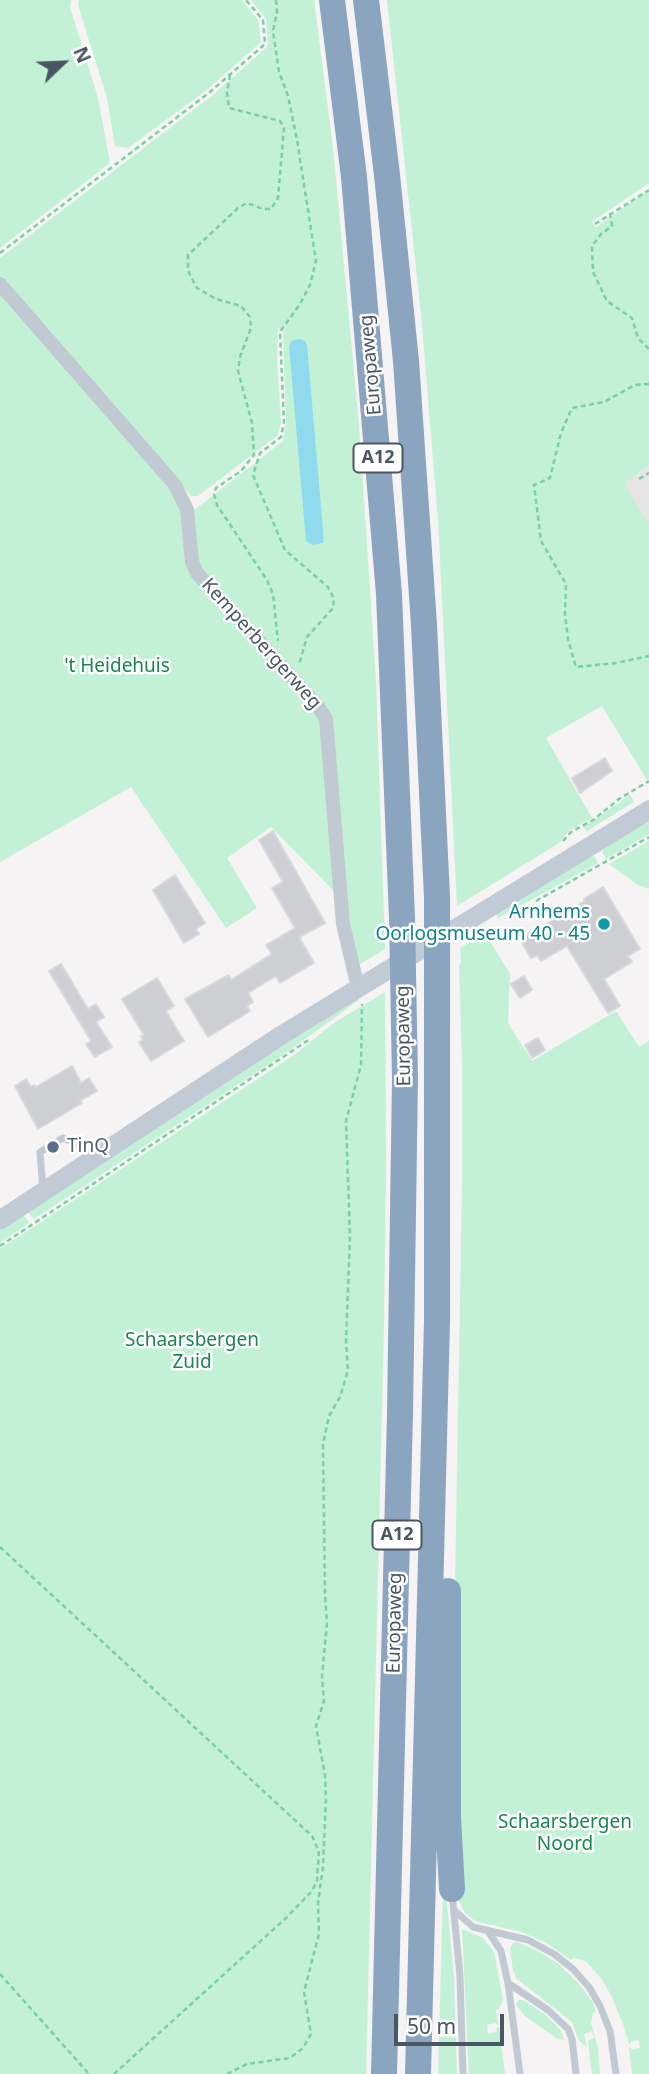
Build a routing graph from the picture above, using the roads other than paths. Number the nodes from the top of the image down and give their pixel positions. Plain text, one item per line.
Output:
1 (331, 0) edge
2 (366, 0) edge
3 (0, 284) edge
4 (649, 810) edge
5 (360, 995) junction
6 (99, 1154) junction
7 (43, 1191) junction
8 (1, 1216) edge
9 (437, 1320) junction
10 (453, 1900) junction
11 (488, 1931) junction
12 (508, 1983) junction
13 (384, 2074) edge
14 (418, 2074) edge
15 (463, 2074) edge
16 (520, 2074) edge
17 (576, 2074) edge
18 (616, 2074) edge

1 - 13 highway, Europaweg / A12
2 - 9 highway, Europaweg / A12
3 - 5 street, Kemperbergerweg
4 - 5 main road
5 - 6 main road
6 - 7 main road
6 - 7 lane
7 - 8 main road
9 - 10 highway, A12
9 - 14 highway, Europaweg / A12
10 - 11 lane
10 - 15 lane, A12
11 - 12 lane
11 - 18 lane
12 - 16 lane
12 - 17 lane

